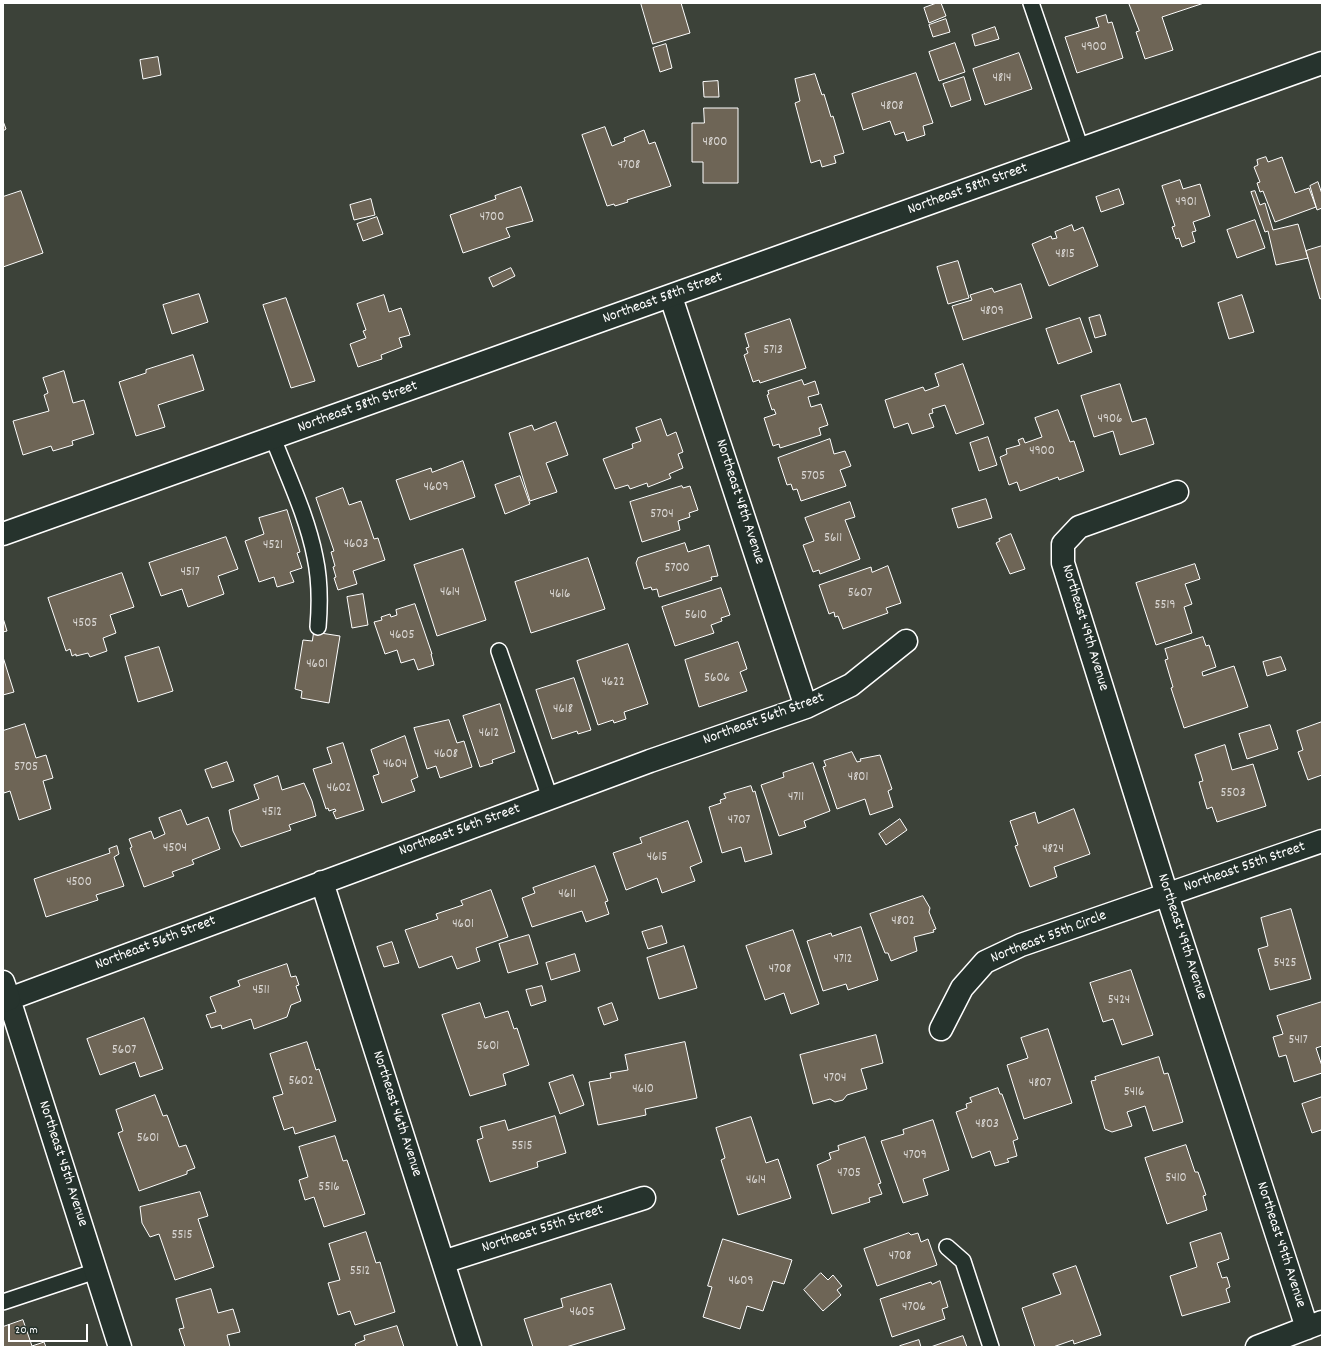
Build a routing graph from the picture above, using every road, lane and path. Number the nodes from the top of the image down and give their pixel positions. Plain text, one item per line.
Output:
1 (1031, 3) edge
2 (1322, 62) edge
3 (1081, 149) junction
4 (671, 297) junction
5 (273, 438) junction
6 (1177, 492) dead end
7 (3, 534) edge
8 (318, 627) dead end
9 (906, 641) dead end
10 (499, 651) dead end
11 (806, 707) junction
12 (550, 798) junction
13 (1322, 841) edge
14 (322, 882) junction
15 (1167, 895) junction
16 (5, 994) edge
17 (941, 1029) dead end
18 (644, 1198) dead end
19 (947, 1247) dead end
20 (443, 1262) junction
21 (96, 1271) junction
22 (3, 1302) edge
23 (1314, 1325) edge
24 (120, 1347) edge
25 (470, 1347) edge
26 (991, 1347) edge
27 (1256, 1347) edge

1 - 3 lane
2 - 3 street, Northeast 58th Street
3 - 4 street, Northeast 58th Street
4 - 5 street, Northeast 58th Street
4 - 11 street, Northeast 48th Avenue
5 - 7 street, Northeast 58th Street
5 - 8 lane
6 - 15 street, Northeast 49th Avenue
9 - 11 street, Northeast 56th Street
10 - 12 lane
11 - 12 street, Northeast 56th Street
12 - 14 street, Northeast 56th Street
13 - 15 street, Northeast 55th Street
14 - 16 street, Northeast 56th Street
14 - 20 street, Northeast 46th Avenue
15 - 17 street, Northeast 55th Circle
15 - 23 street, Northeast 49th Avenue
16 - 21 street, Northeast 45th Avenue
18 - 20 street, Northeast 55th Street
19 - 26 lane
20 - 25 street, Northeast 46th Avenue
21 - 22 lane
21 - 24 street, Northeast 45th Avenue
23 - 27 street

